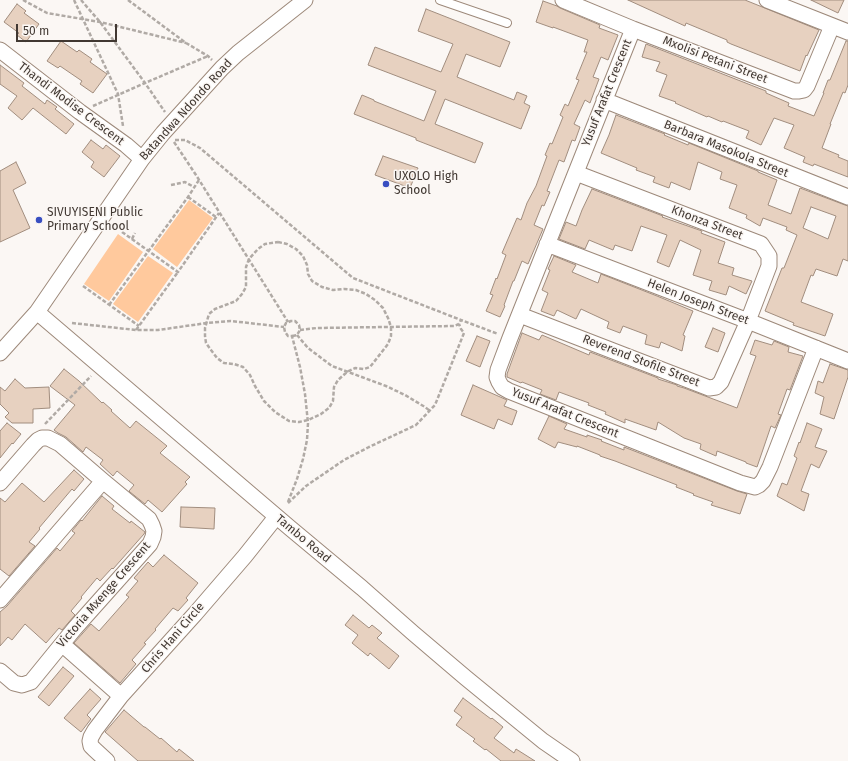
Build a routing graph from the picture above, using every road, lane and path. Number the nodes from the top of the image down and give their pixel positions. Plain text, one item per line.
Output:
1 (23, 0) edge
2 (74, 0) edge
3 (81, 0) edge
4 (128, 0) edge
5 (305, 0) edge
6 (440, 0) edge
7 (562, 0) edge
8 (767, 0) edge
9 (83, 19) junction
10 (100, 22) junction
11 (507, 23) dead end
12 (832, 26) junction
13 (633, 29) junction
14 (848, 32) edge
15 (186, 43) junction
16 (0, 50) edge
17 (145, 83) junction
18 (118, 94) junction
19 (604, 100) junction
20 (80, 112) junction
21 (173, 121) junction
22 (126, 145) junction
23 (142, 159) junction
24 (576, 172) junction
25 (199, 180) junction
26 (171, 185) dead end
27 (194, 187) junction
28 (188, 197) junction
29 (848, 197) edge
30 (219, 213) junction
31 (216, 217) junction
32 (122, 232) dead end
33 (135, 233) dead end
34 (132, 239) junction
35 (547, 244) junction
36 (148, 251) junction
37 (249, 259) junction
38 (178, 272) junction
39 (83, 286) dead end
40 (109, 305) junction
41 (37, 312) junction
42 (520, 315) junction
43 (461, 320) junction
44 (748, 321) junction
45 (288, 322) junction
46 (70, 323) dead end
47 (207, 323) junction
48 (459, 324) junction
49 (139, 326) junction
50 (284, 327) junction
51 (391, 327) junction
52 (136, 330) junction
53 (300, 330) junction
54 (297, 334) junction
55 (292, 336) junction
56 (510, 338) junction
57 (816, 348) junction
58 (0, 353) edge
59 (848, 361) edge
60 (100, 366) junction
61 (347, 372) junction
62 (430, 411) junction
63 (308, 420) junction
64 (42, 438) junction
65 (103, 482) junction
66 (0, 483) edge
67 (288, 503) junction
68 (276, 517) junction
69 (0, 600) edge
70 (62, 644) junction
71 (0, 671) edge
72 (121, 696) junction
73 (107, 761) edge
74 (572, 761) edge

1 - 9 path
2 - 9 path
3 - 10 path
4 - 15 path
5 - 21 street, Batandwa Ndondo Road
6 - 11 lane
7 - 13 street, Mxolisi Petani Street
8 - 12 street
9 - 10 path
9 - 18 path
10 - 15 path
10 - 17 path
12 - 13 street, Mxolisi Petani Street
12 - 14 street
13 - 19 street, Yusuf Arafat Crescent
15 - 17 path
16 - 20 street, Thandi Modise Crescent
17 - 18 path
17 - 21 path
18 - 20 path
18 - 22 path
19 - 24 street, Yusuf Arafat Crescent
19 - 29 street, Barbara Masokola Street
20 - 22 street, Thandi Modise Crescent
21 - 23 street, Batandwa Ndondo Road
22 - 23 street, Thandi Modise Crescent
23 - 41 street, Batandwa Ndondo Road
24 - 35 street, Yusuf Arafat Crescent
24 - 44 street, Khonza Street
25 - 27 path
25 - 30 path
25 - 43 path
26 - 27 path
27 - 28 path
28 - 31 path
28 - 36 path
30 - 31 path
30 - 37 path
31 - 38 path
32 - 34 path
33 - 34 path
34 - 36 path
35 - 42 street, Yusuf Arafat Crescent
35 - 44 street, Helen Joseph Street
36 - 38 path
36 - 40 path
37 - 45 path
37 - 47 path
37 - 51 path
38 - 49 path
39 - 40 path
40 - 49 path
41 - 58 street, Batandwa Ndondo Road
41 - 60 street, Tambo Road
42 - 44 street, Reverend Stofile Street
42 - 56 street, Yusuf Arafat Crescent
43 - 48 path
43 - 56 path
44 - 57 street, Helen Joseph Street
45 - 50 path
45 - 53 path
46 - 52 path
47 - 50 path
47 - 52 path
47 - 63 path
48 - 51 path
48 - 62 path
49 - 52 path
50 - 55 path
51 - 53 path
51 - 61 path
53 - 54 path
54 - 55 path
54 - 61 path
55 - 63 path
56 - 57 street, Yusuf Arafat Crescent
57 - 59 street, Helen Joseph Street
60 - 64 path
60 - 68 street, Tambo Road
61 - 62 path
61 - 63 path
62 - 67 path
63 - 67 path
64 - 65 street, Victoria Mxenge Crescent
64 - 66 street
65 - 69 street
65 - 70 street, Victoria Mxenge Crescent
67 - 68 path
68 - 72 street, Chris Hani Circle
68 - 74 street, Tambo Road
70 - 71 street, Victoria Mxenge Crescent
70 - 72 street
72 - 73 street, Chris Hani Circle

